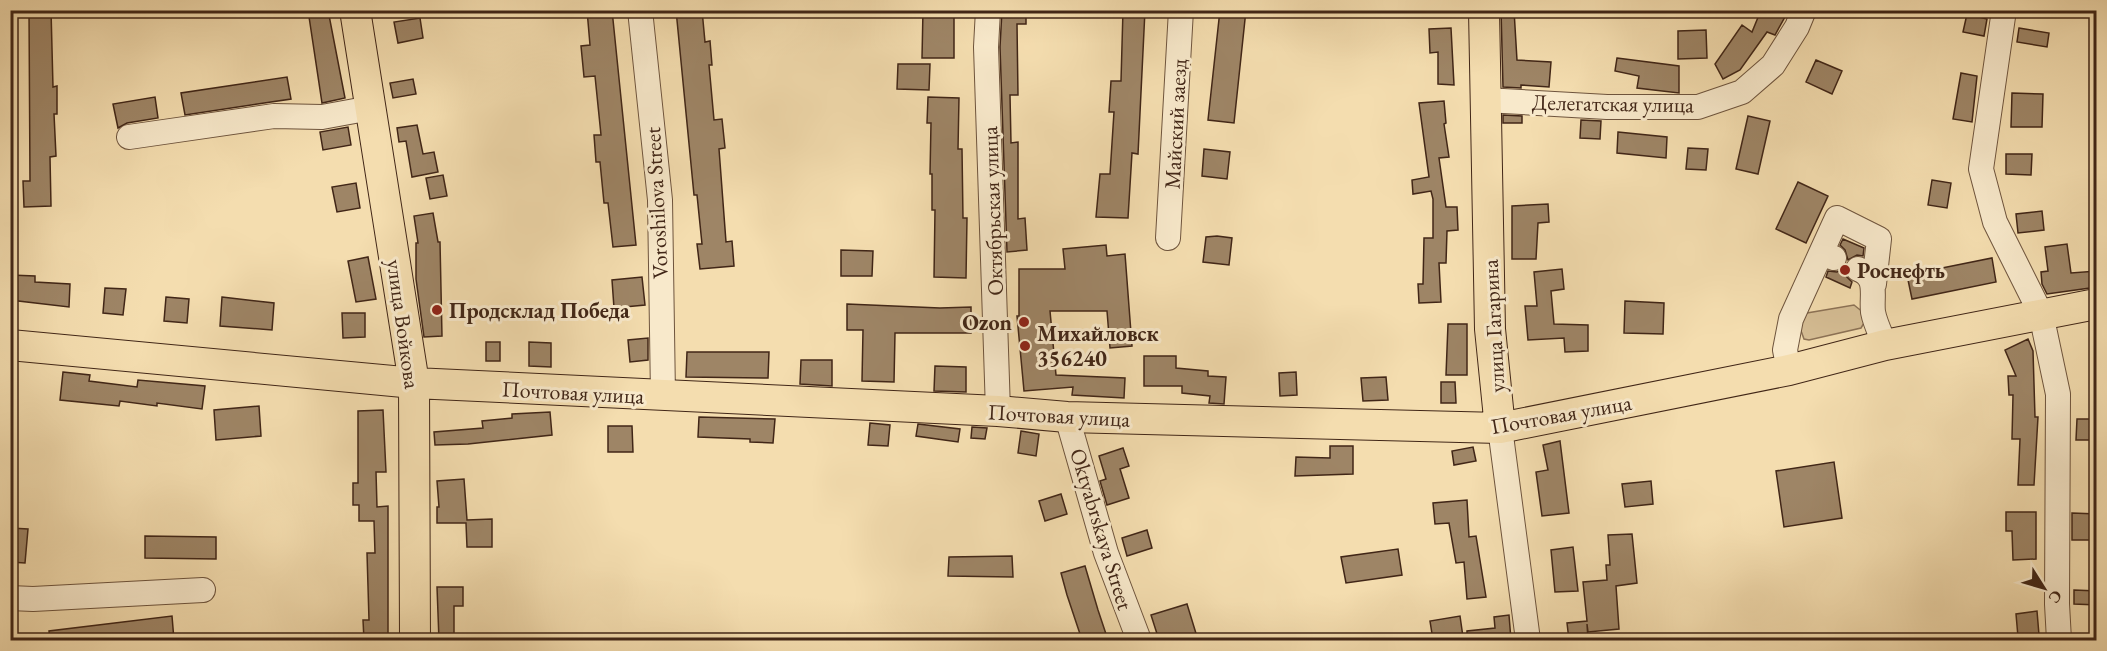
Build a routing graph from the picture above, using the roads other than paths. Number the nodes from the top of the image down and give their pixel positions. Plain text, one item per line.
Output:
1 (355, 10) edge
2 (640, 10) edge
3 (988, 10) edge
4 (1181, 10) edge
5 (1484, 10) edge
6 (1804, 10) edge
7 (2004, 10) edge
8 (1485, 100) junction
9 (371, 108) junction
10 (129, 137) dead end
11 (1168, 238) dead end
12 (2097, 304) edge
13 (2041, 314) junction
14 (10, 345) edge
15 (1885, 345) junction
16 (1790, 370) junction
17 (414, 383) junction
18 (663, 396) junction
19 (998, 411) junction
20 (1067, 417) junction
21 (1500, 428) junction
22 (203, 590) dead end
23 (10, 598) edge
24 (415, 640) edge
25 (1139, 640) edge
26 (1528, 640) edge
27 (2059, 640) edge

1 - 9 main road, улица Войкова
2 - 18 street, Voroshilova Street
3 - 19 street, Октябрьская улица
4 - 11 street, Майский заезд
5 - 8 main road, улица Гагарина
6 - 8 street, Делегатская улица
7 - 13 street
8 - 21 main road, улица Гагарина
9 - 10 street
9 - 17 main road, улица Войкова
12 - 13 main road, Почтовая улица
13 - 15 main road, Почтовая улица
13 - 27 street
14 - 17 main road, Почтовая улица
15 - 16 main road, Почтовая улица
15 - 16 street
16 - 21 main road, Почтовая улица
17 - 18 main road, Почтовая улица
17 - 24 main road, улица Войкова
18 - 19 main road, Почтовая улица
19 - 20 main road, Почтовая улица
20 - 21 main road, Почтовая улица
20 - 25 street, Oktyabrskaya Street
21 - 26 street, улица Гагарина
22 - 23 street

